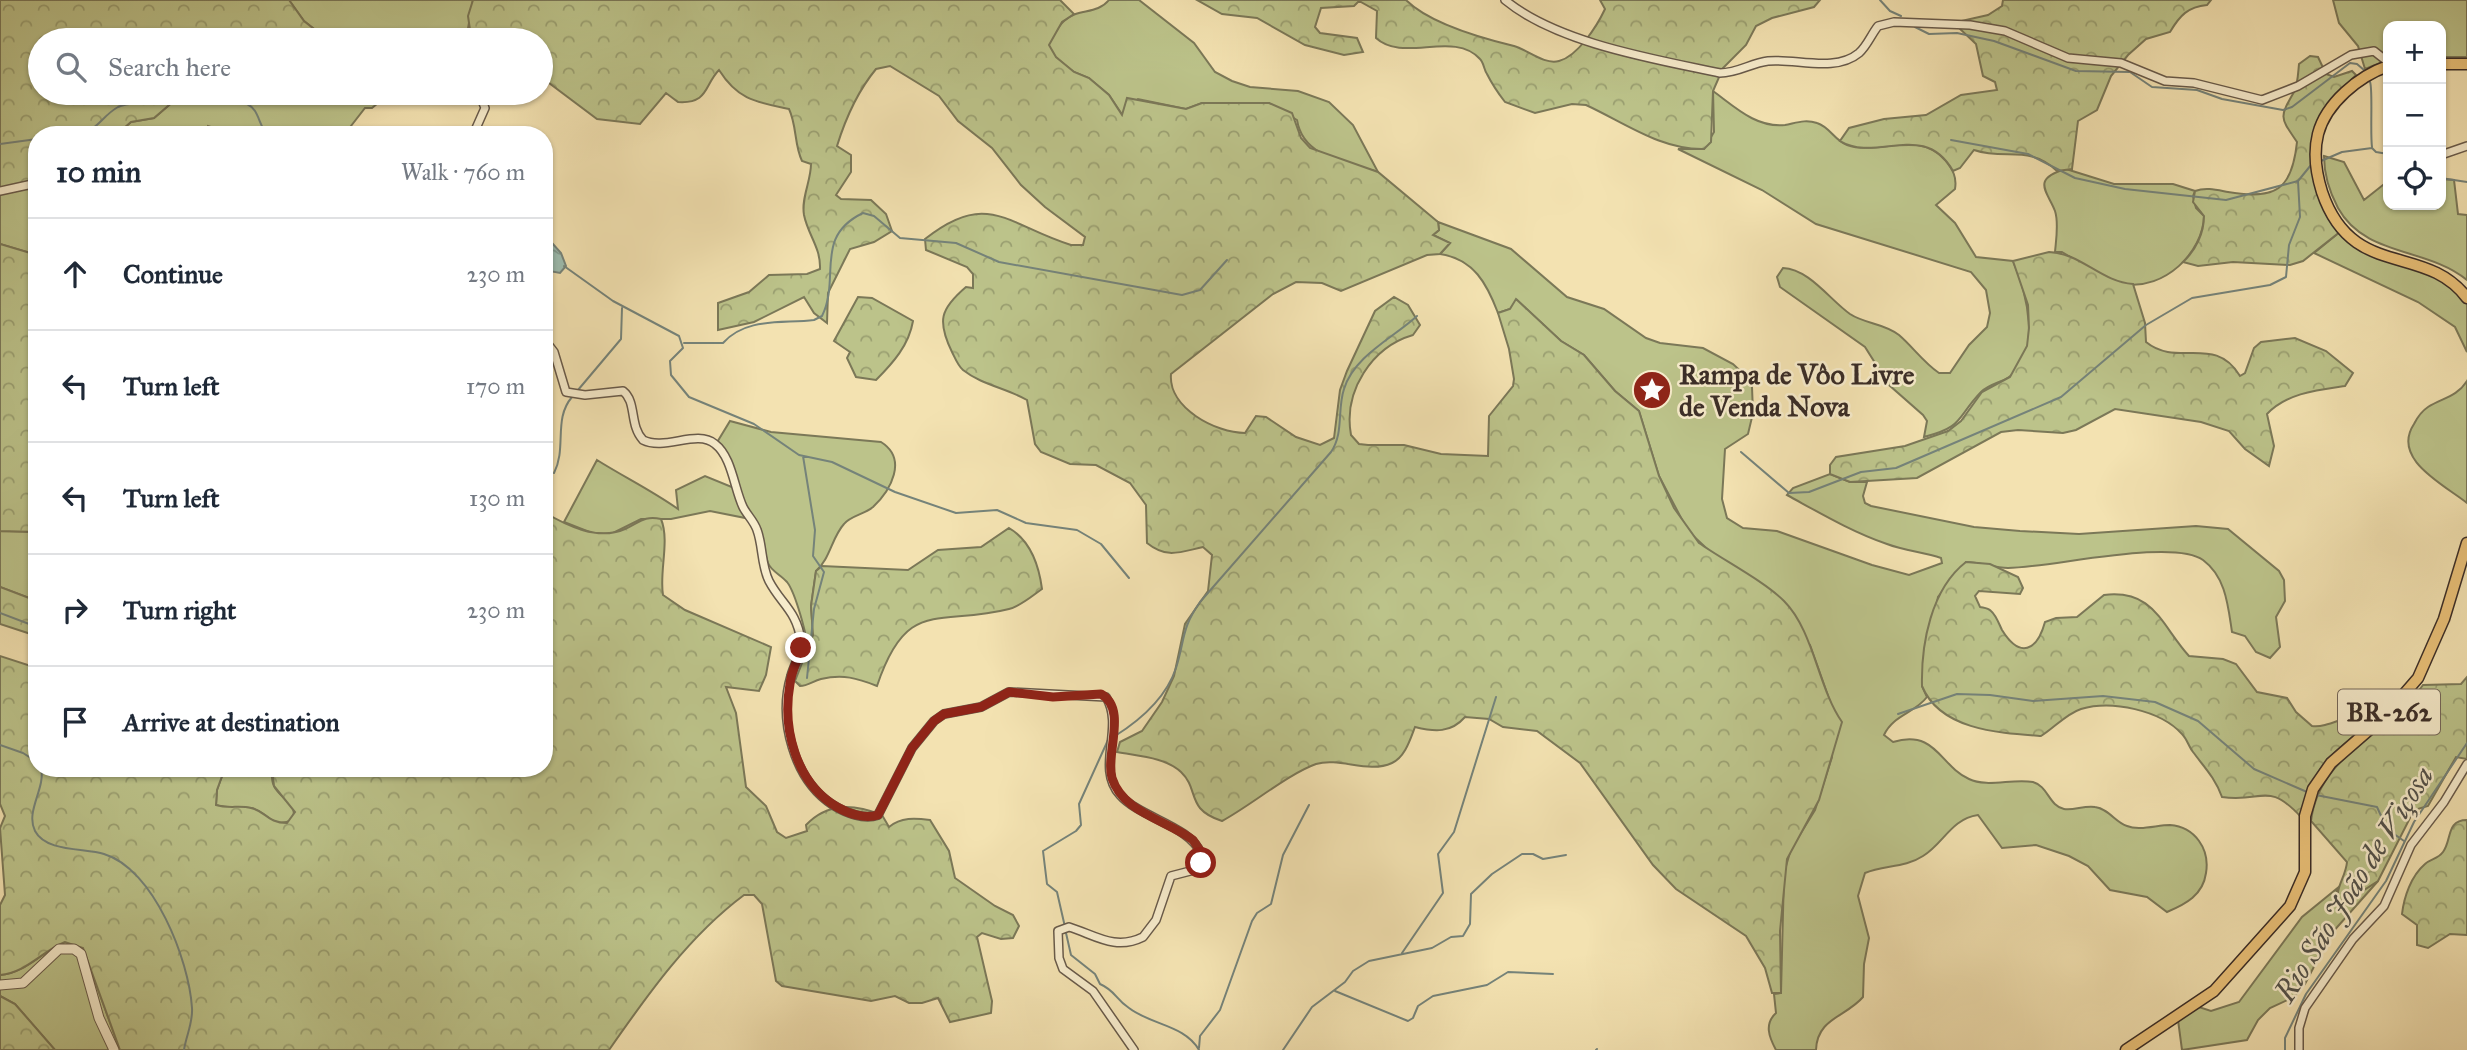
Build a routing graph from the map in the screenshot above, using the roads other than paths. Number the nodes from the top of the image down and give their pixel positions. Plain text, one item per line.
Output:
1 (1505, 0) edge
2 (2383, 58) edge
3 (2446, 64) edge
4 (2467, 64) edge
5 (2383, 67) edge
6 (484, 105) edge
7 (477, 126) edge
8 (2467, 146) edge
9 (2446, 153) edge
10 (28, 185) edge
11 (0, 191) edge
12 (2467, 298) edge
13 (553, 351) edge
14 (2467, 543) edge
15 (2467, 764) edge
16 (0, 985) edge
17 (114, 1050) edge
18 (1134, 1050) edge
19 (2126, 1050) edge
20 (2298, 1050) edge

1 - 2 street
3 - 4 highway
5 - 12 highway
6 - 7 street
8 - 9 street
10 - 11 street
13 - 18 street
14 - 19 highway, BR-262
15 - 20 street
16 - 17 street

